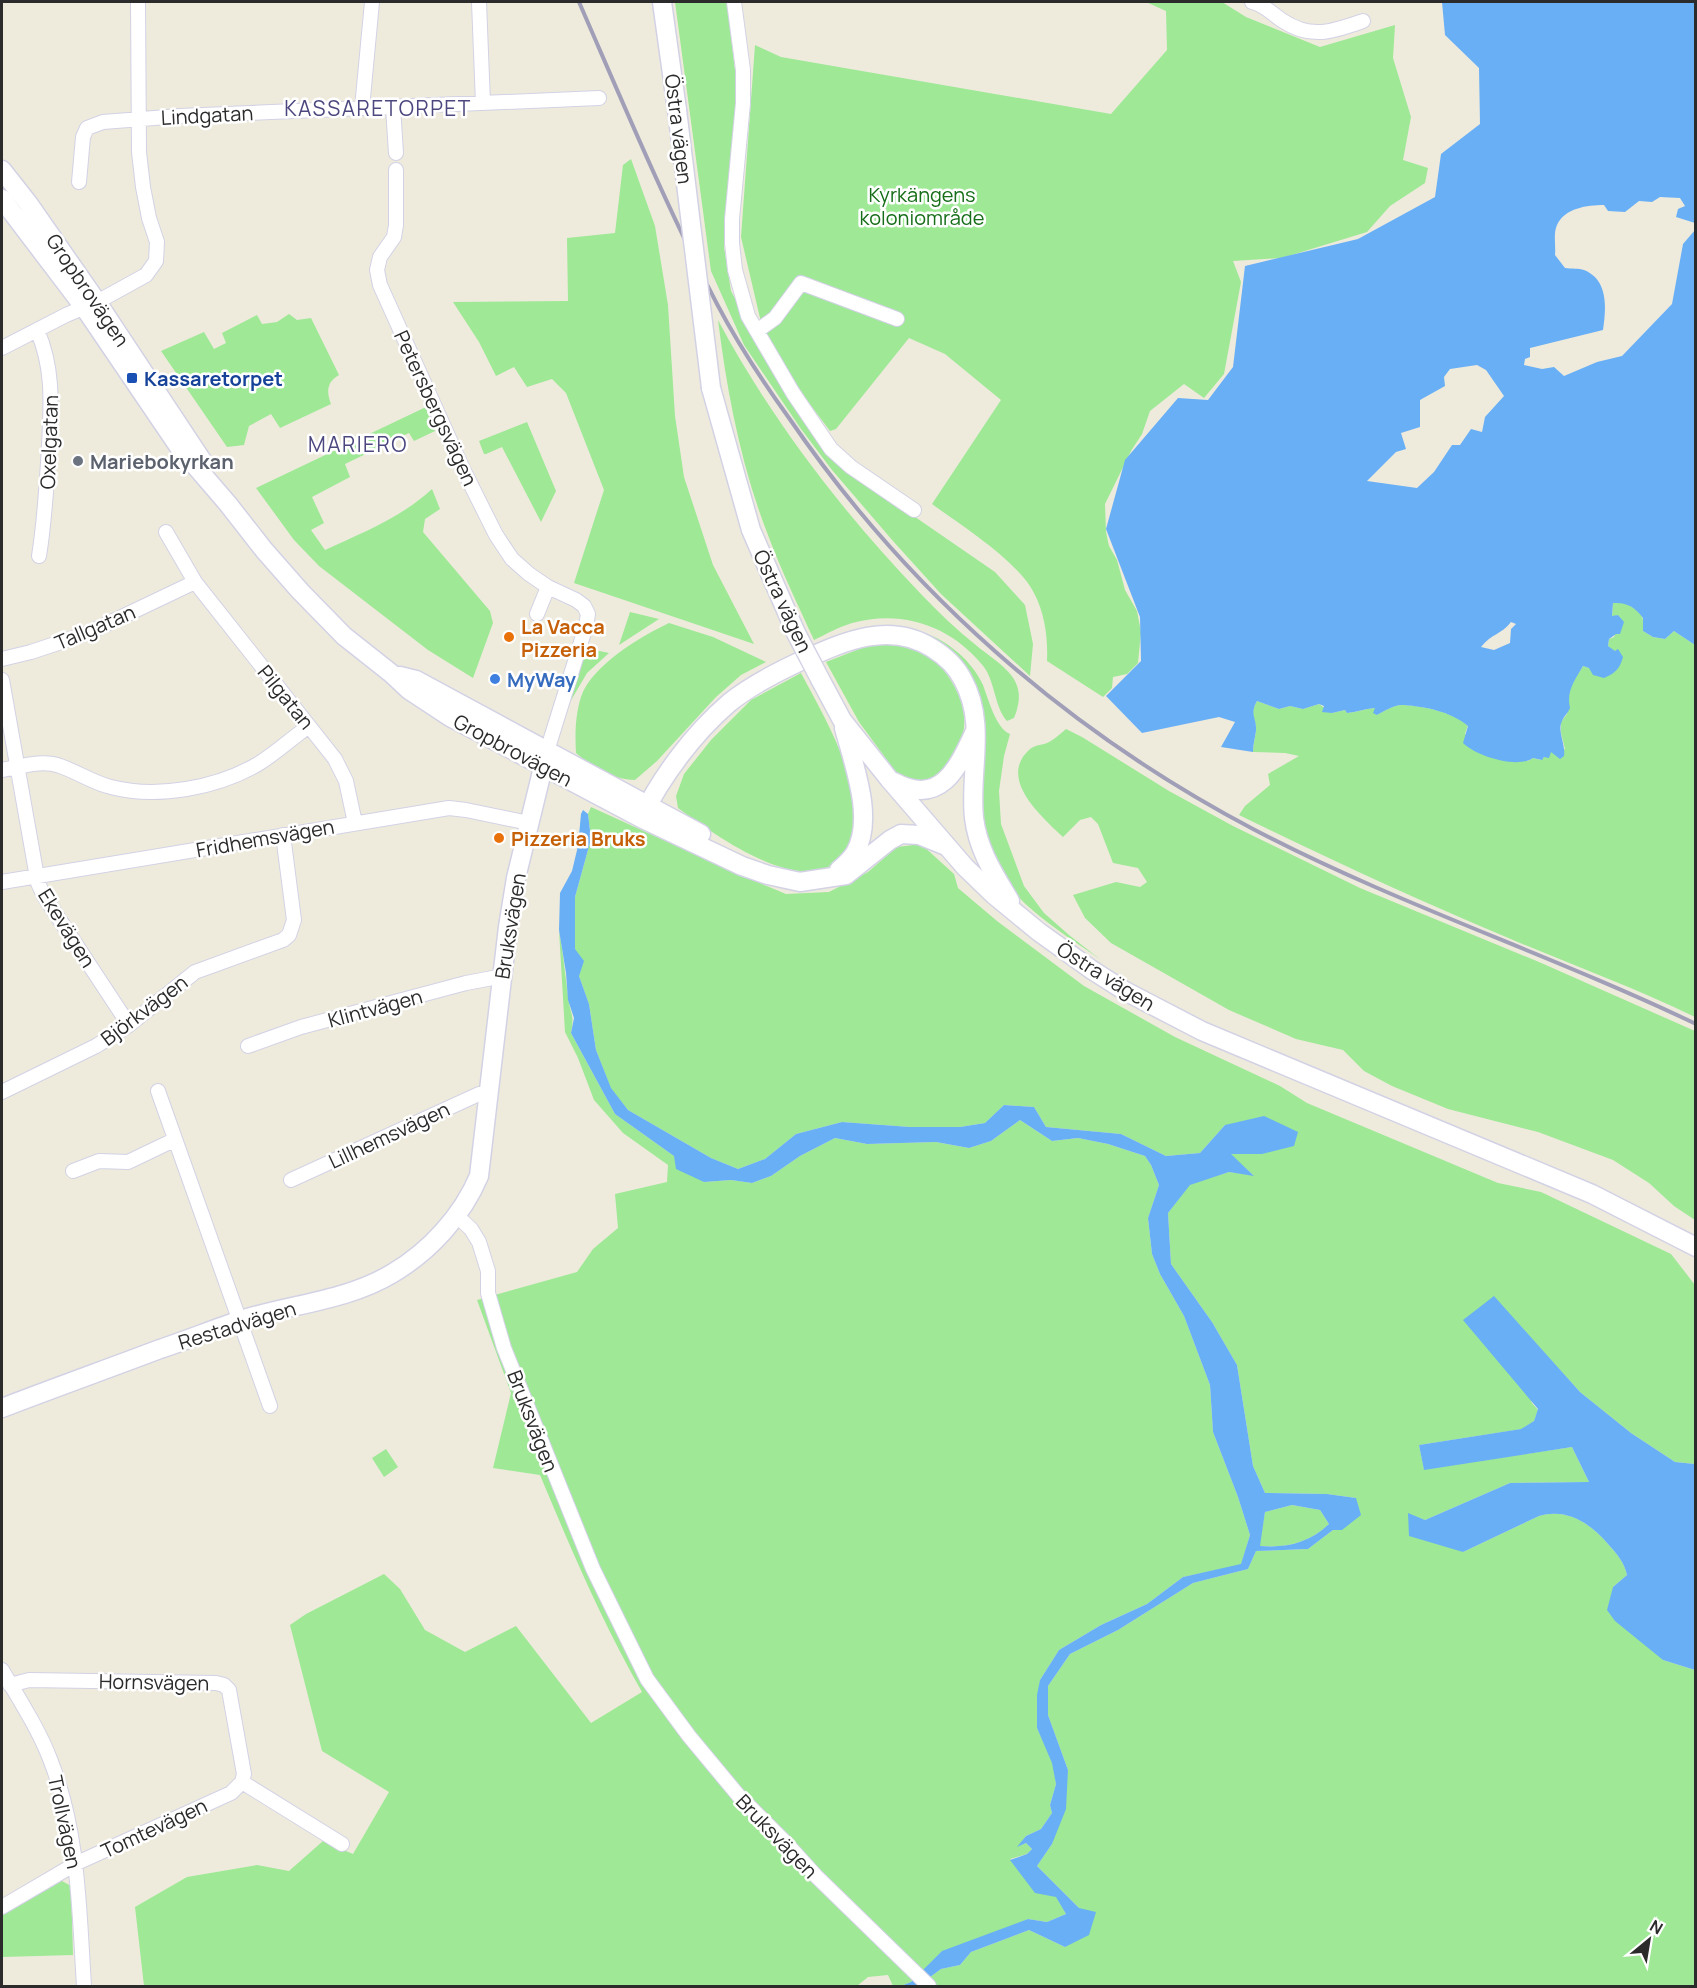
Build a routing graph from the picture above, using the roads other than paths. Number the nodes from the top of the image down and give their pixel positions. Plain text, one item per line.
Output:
1 (138, 2) edge
2 (372, 2) edge
3 (478, 2) edge
4 (662, 2) edge
5 (734, 2) edge
6 (1252, 2) edge
7 (1363, 21) dead end
8 (599, 98) dead end
9 (483, 103) junction
10 (393, 107) junction
11 (362, 108) junction
12 (139, 119) junction
13 (396, 153) dead end
14 (2, 170) edge
15 (396, 170) dead end
16 (79, 182) dead end
17 (2, 199) edge
18 (91, 305) junction
19 (894, 318) dead end
20 (37, 330) junction
21 (757, 332) junction
22 (2, 348) edge
23 (914, 510) dead end
24 (166, 532) dead end
25 (39, 556) dead end
26 (190, 584) junction
27 (548, 587) junction
28 (537, 614) dead end
29 (2, 659) edge
30 (2, 680) edge
31 (842, 720) junction
32 (309, 726) junction
33 (975, 730) junction
34 (545, 758) junction
35 (16, 768) junction
36 (2, 770) edge
37 (889, 779) junction
38 (644, 811) junction
39 (355, 823) junction
40 (529, 823) junction
41 (283, 835) junction
42 (946, 846) junction
43 (36, 877) junction
44 (830, 879) junction
45 (2, 882) edge
46 (1018, 915) junction
47 (503, 976) junction
48 (129, 1025) junction
49 (248, 1046) dead end
50 (158, 1091) dead end
51 (2, 1092) edge
52 (488, 1095) junction
53 (174, 1140) junction
54 (73, 1171) dead end
55 (291, 1180) dead end
56 (457, 1216) junction
57 (1695, 1247) edge
58 (240, 1320) junction
59 (270, 1406) dead end
60 (2, 1407) edge
61 (2, 1670) edge
62 (10, 1685) junction
63 (242, 1782) junction
64 (342, 1844) dead end
65 (77, 1863) junction
66 (2, 1907) edge
67 (84, 1986) edge
68 (929, 1986) edge

1 - 12 street
2 - 11 street
3 - 9 street
4 - 31 street, Östra vägen, bridge
5 - 21 street
6 - 7 street
8 - 9 street, Lindgatan
9 - 10 street, Lindgatan
10 - 11 street, Lindgatan
10 - 13 street
11 - 12 street, Lindgatan
12 - 16 street, Lindgatan
12 - 18 street
14 - 18 street, Gropbrovägen
15 - 27 street, Petersbergsvägen
17 - 18 street, Gropbrovägen
18 - 20 street
18 - 34 street, Gropbrovägen
19 - 21 street
20 - 22 street
20 - 25 street, Oxelgatan
21 - 23 street
24 - 26 street, Pilgatan
26 - 29 street, Tallgatan
26 - 32 street, Pilgatan
27 - 28 street
27 - 34 street, Petersbergsvägen
30 - 35 street, Ekevägen
31 - 37 street, Östra vägen
31 - 44 street
32 - 35 street
32 - 39 street, Pilgatan
33 - 37 street
33 - 38 street
33 - 46 street
34 - 38 street, Gropbrovägen
34 - 40 street, Bruksvägen
35 - 36 street
35 - 43 street, Ekevägen
37 - 42 street, Östra vägen
38 - 44 street, Gropbrovägen
39 - 40 street, Fridhemsvägen
39 - 41 street, Fridhemsvägen
40 - 47 street, Bruksvägen
41 - 43 street, Fridhemsvägen
41 - 48 street, Björkvägen
42 - 44 street
42 - 46 street, Östra vägen
43 - 45 street, Fridhemsvägen
43 - 48 street, Ekevägen
46 - 57 street, Östra vägen
47 - 49 street, Klintvägen
47 - 52 street, Bruksvägen
48 - 51 street, Björkvägen
50 - 53 street
52 - 55 street, Lillhemsvägen
52 - 56 street, Bruksvägen
53 - 54 street
53 - 58 street
56 - 58 street, Restadvägen
56 - 68 street, Bruksvägen
58 - 59 street
58 - 60 street, Restadvägen
61 - 62 street, Trollvägen
62 - 63 street, Hornsvägen
62 - 65 street, Trollvägen
63 - 64 street
63 - 65 street, Tomtevägen
65 - 66 street, Tomtevägen
65 - 67 street, Trollvägen

